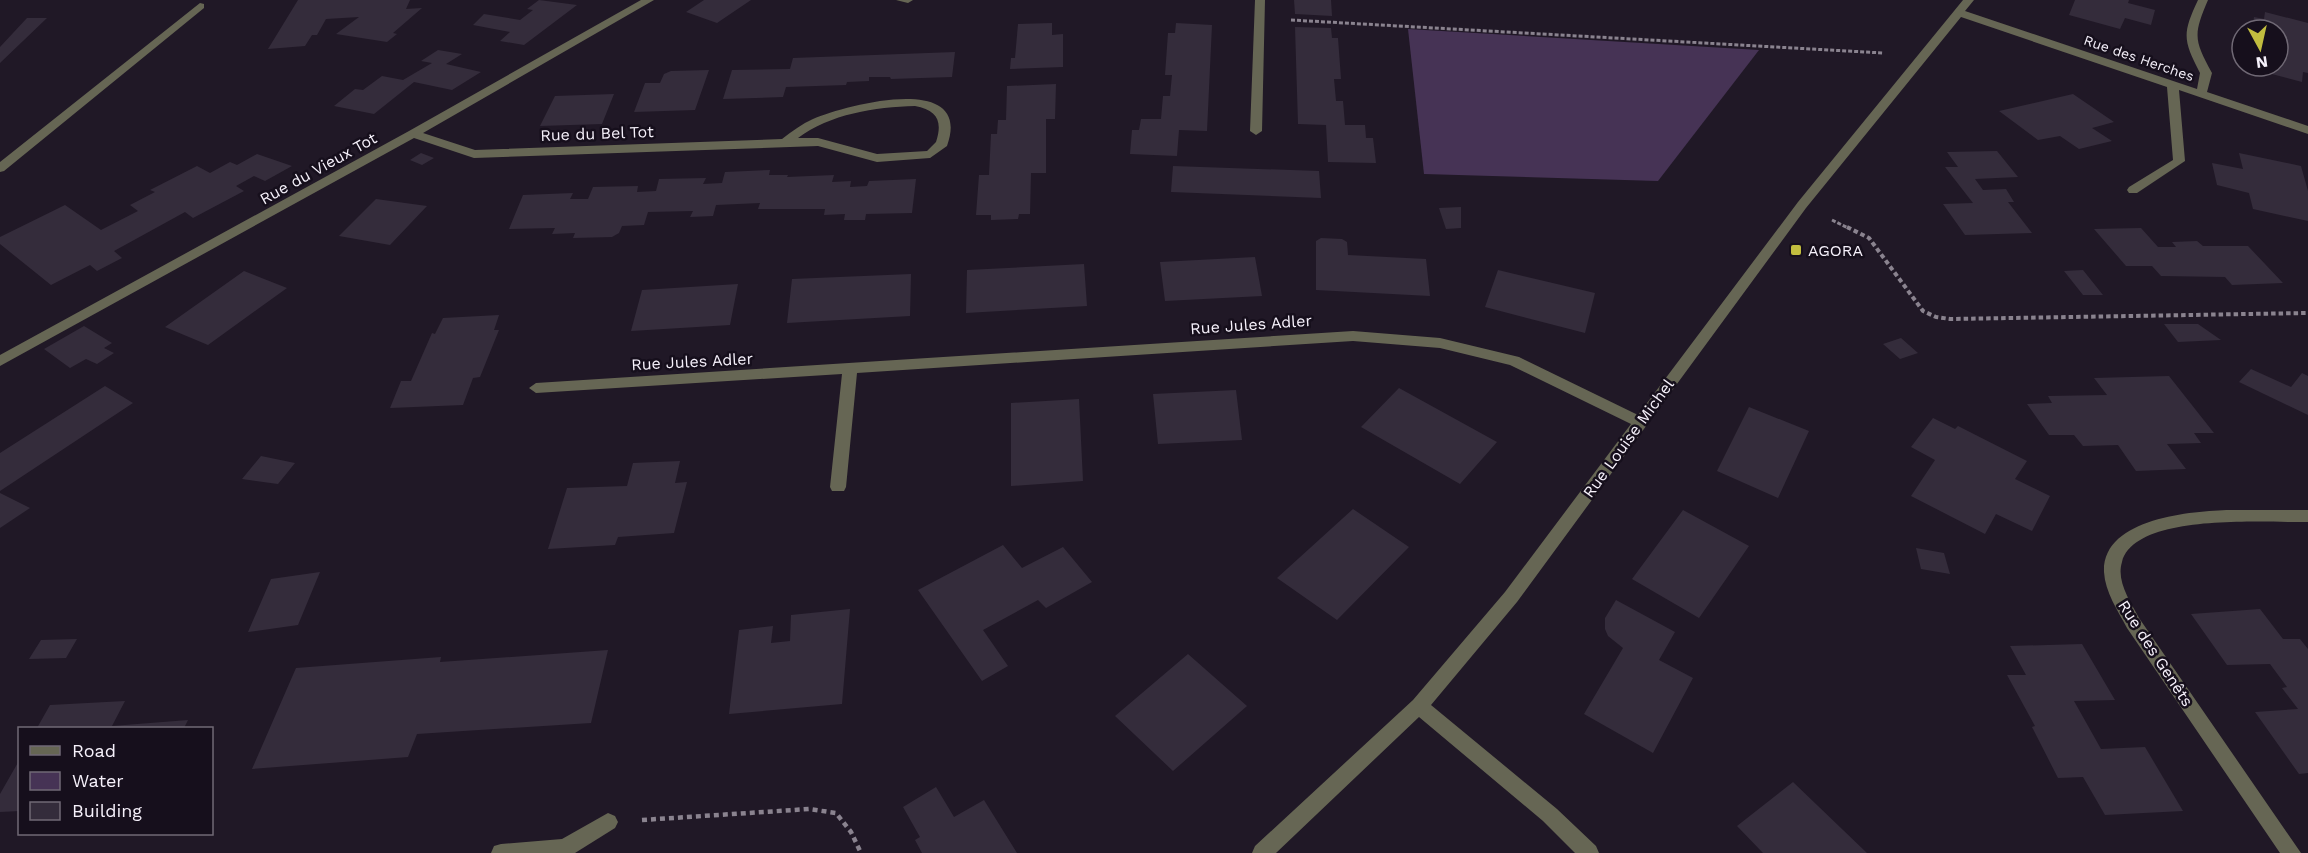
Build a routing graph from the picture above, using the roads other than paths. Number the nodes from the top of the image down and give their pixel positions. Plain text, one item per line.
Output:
1 (649, 0) edge
2 (901, 0) edge
3 (908, 0) edge
4 (1260, 0) edge
5 (1969, 0) edge
6 (2203, 0) edge
7 (200, 6) dead end
8 (1960, 13) junction
9 (2173, 85) junction
10 (2201, 94) junction
11 (2308, 130) edge
12 (1256, 131) dead end
13 (413, 134) junction
14 (785, 142) junction
15 (0, 168) edge
16 (2133, 190) dead end
17 (0, 361) edge
18 (850, 370) junction
19 (536, 388) dead end
20 (1639, 422) junction
21 (838, 487) dead end
22 (2308, 516) edge
23 (1419, 706) junction
24 (608, 822) road end
25 (501, 853) edge
26 (1262, 853) edge
27 (1589, 853) edge
28 (2291, 853) edge

1 - 13 street, Rue du Vieux Tot
2 - 3 street
4 - 12 street
5 - 8 street, Rue Louise Michel
6 - 10 street
7 - 15 street
8 - 9 street, Rue des Herches
8 - 20 street, Rue Louise Michel
9 - 10 street, Rue des Herches
9 - 16 street
10 - 11 street, Rue des Herches
13 - 14 street, Rue du Bel Tot
13 - 17 street, Rue du Vieux Tot
14 - 14 street, Rue du Bel Tot
18 - 19 street, Rue Jules Adler
18 - 20 street, Rue Jules Adler
18 - 21 street
20 - 23 street, Rue Louise Michel
22 - 28 street, Rue des Genêts
23 - 26 street, Rue Louise Michel
23 - 27 street
24 - 25 street

